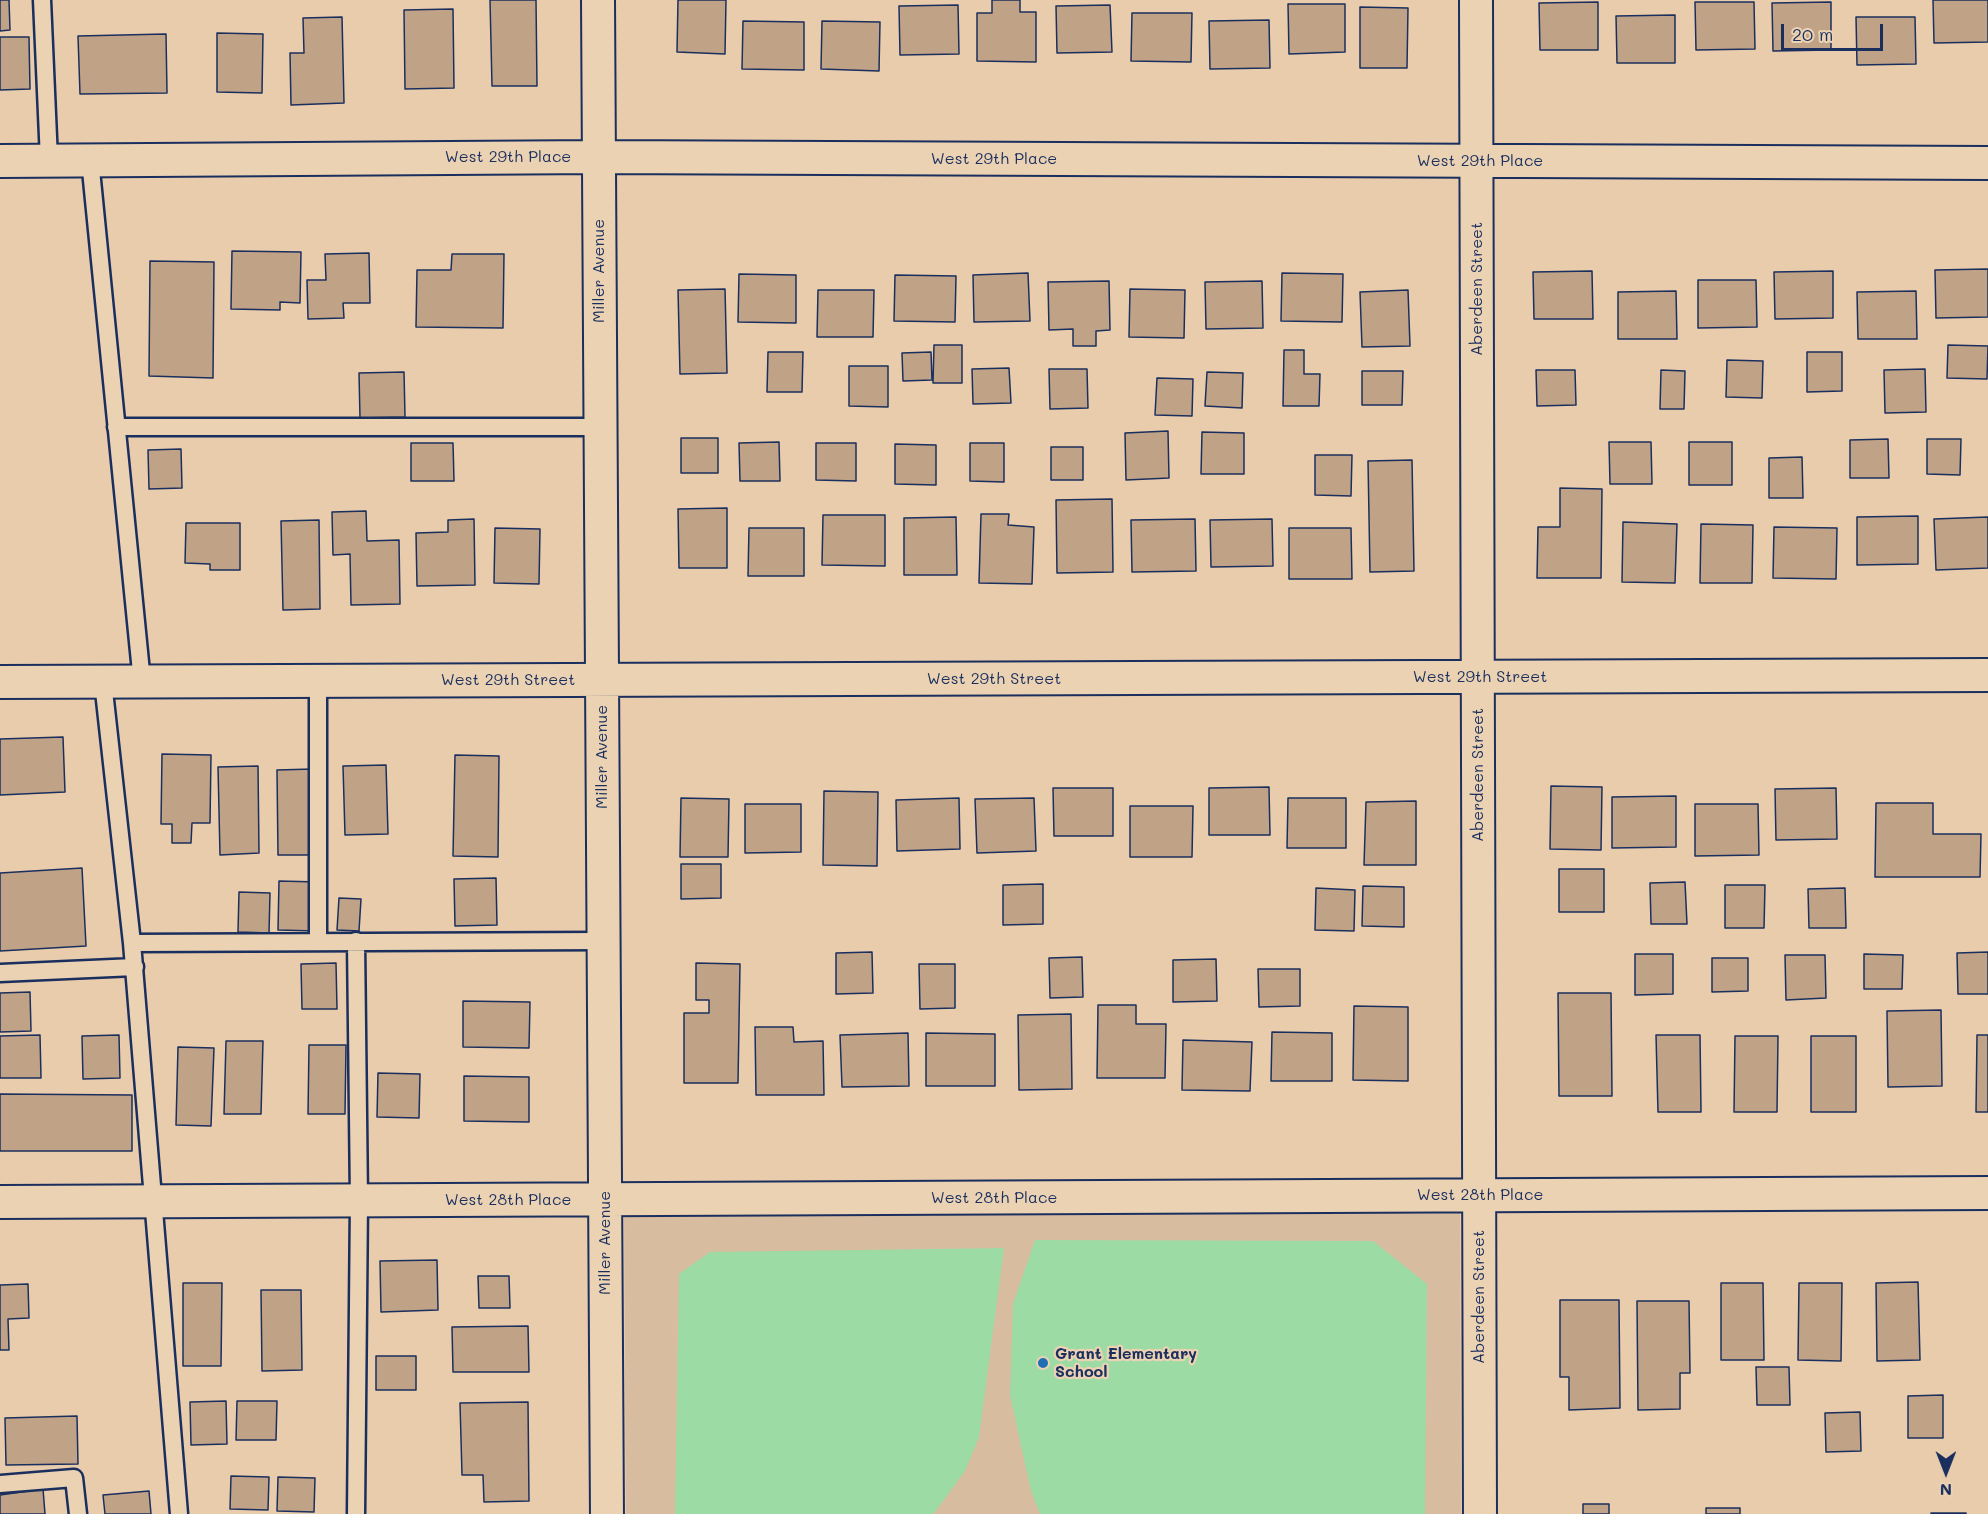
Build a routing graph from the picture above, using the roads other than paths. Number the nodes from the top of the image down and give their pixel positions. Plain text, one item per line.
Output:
1 (42, 0) edge
2 (598, 0) edge
3 (1476, 0) edge
4 (599, 157) junction
5 (0, 160) edge
6 (49, 160) junction
7 (90, 160) junction
8 (1476, 161) junction
9 (1988, 163) edge
10 (116, 428) junction
11 (600, 428) junction
12 (1988, 675) edge
13 (1478, 677) junction
14 (602, 680) junction
15 (318, 681) junction
16 (0, 682) edge
17 (104, 682) junction
18 (142, 682) junction
19 (356, 941) junction
20 (603, 941) junction
21 (318, 942) junction
22 (132, 944) junction
23 (135, 967) junction
24 (0, 973) edge
25 (1988, 1193) edge
26 (1479, 1196) junction
27 (605, 1199) junction
28 (359, 1201) junction
29 (0, 1202) edge
30 (153, 1202) junction
31 (0, 1484) edge
32 (78, 1514) edge
33 (179, 1514) edge
34 (356, 1514) edge
35 (607, 1514) edge
36 (1480, 1514) edge

1 - 6 lane
2 - 4 street, Miller Avenue
3 - 8 street, Aberdeen Street
4 - 7 street, West 29th Place
4 - 8 street, West 29th Place
4 - 11 street, Miller Avenue
5 - 6 street, West 29th Place
6 - 7 street, West 29th Place
7 - 10 lane
8 - 9 street, West 29th Place
8 - 13 street, Aberdeen Street
10 - 11 lane
10 - 18 lane
11 - 14 street, Miller Avenue
12 - 13 street, West 29th Street
13 - 14 street, West 29th Street
13 - 26 street, Aberdeen Street
14 - 15 street, West 29th Street
14 - 20 street, Miller Avenue
15 - 18 street, West 29th Street
15 - 21 lane
16 - 17 street, West 29th Street
17 - 18 street, West 29th Street
17 - 22 lane
19 - 20 lane
19 - 21 lane
19 - 28 lane
20 - 27 street, Miller Avenue
21 - 22 lane
22 - 23 lane
23 - 24 lane
23 - 30 lane
25 - 26 street, West 28th Place
26 - 27 street, West 28th Place
26 - 36 street, Aberdeen Street
27 - 28 street, West 28th Place
27 - 35 street, Miller Avenue
28 - 30 street, West 28th Place
28 - 34 lane
29 - 30 street, West 28th Place
30 - 33 lane
31 - 32 lane

